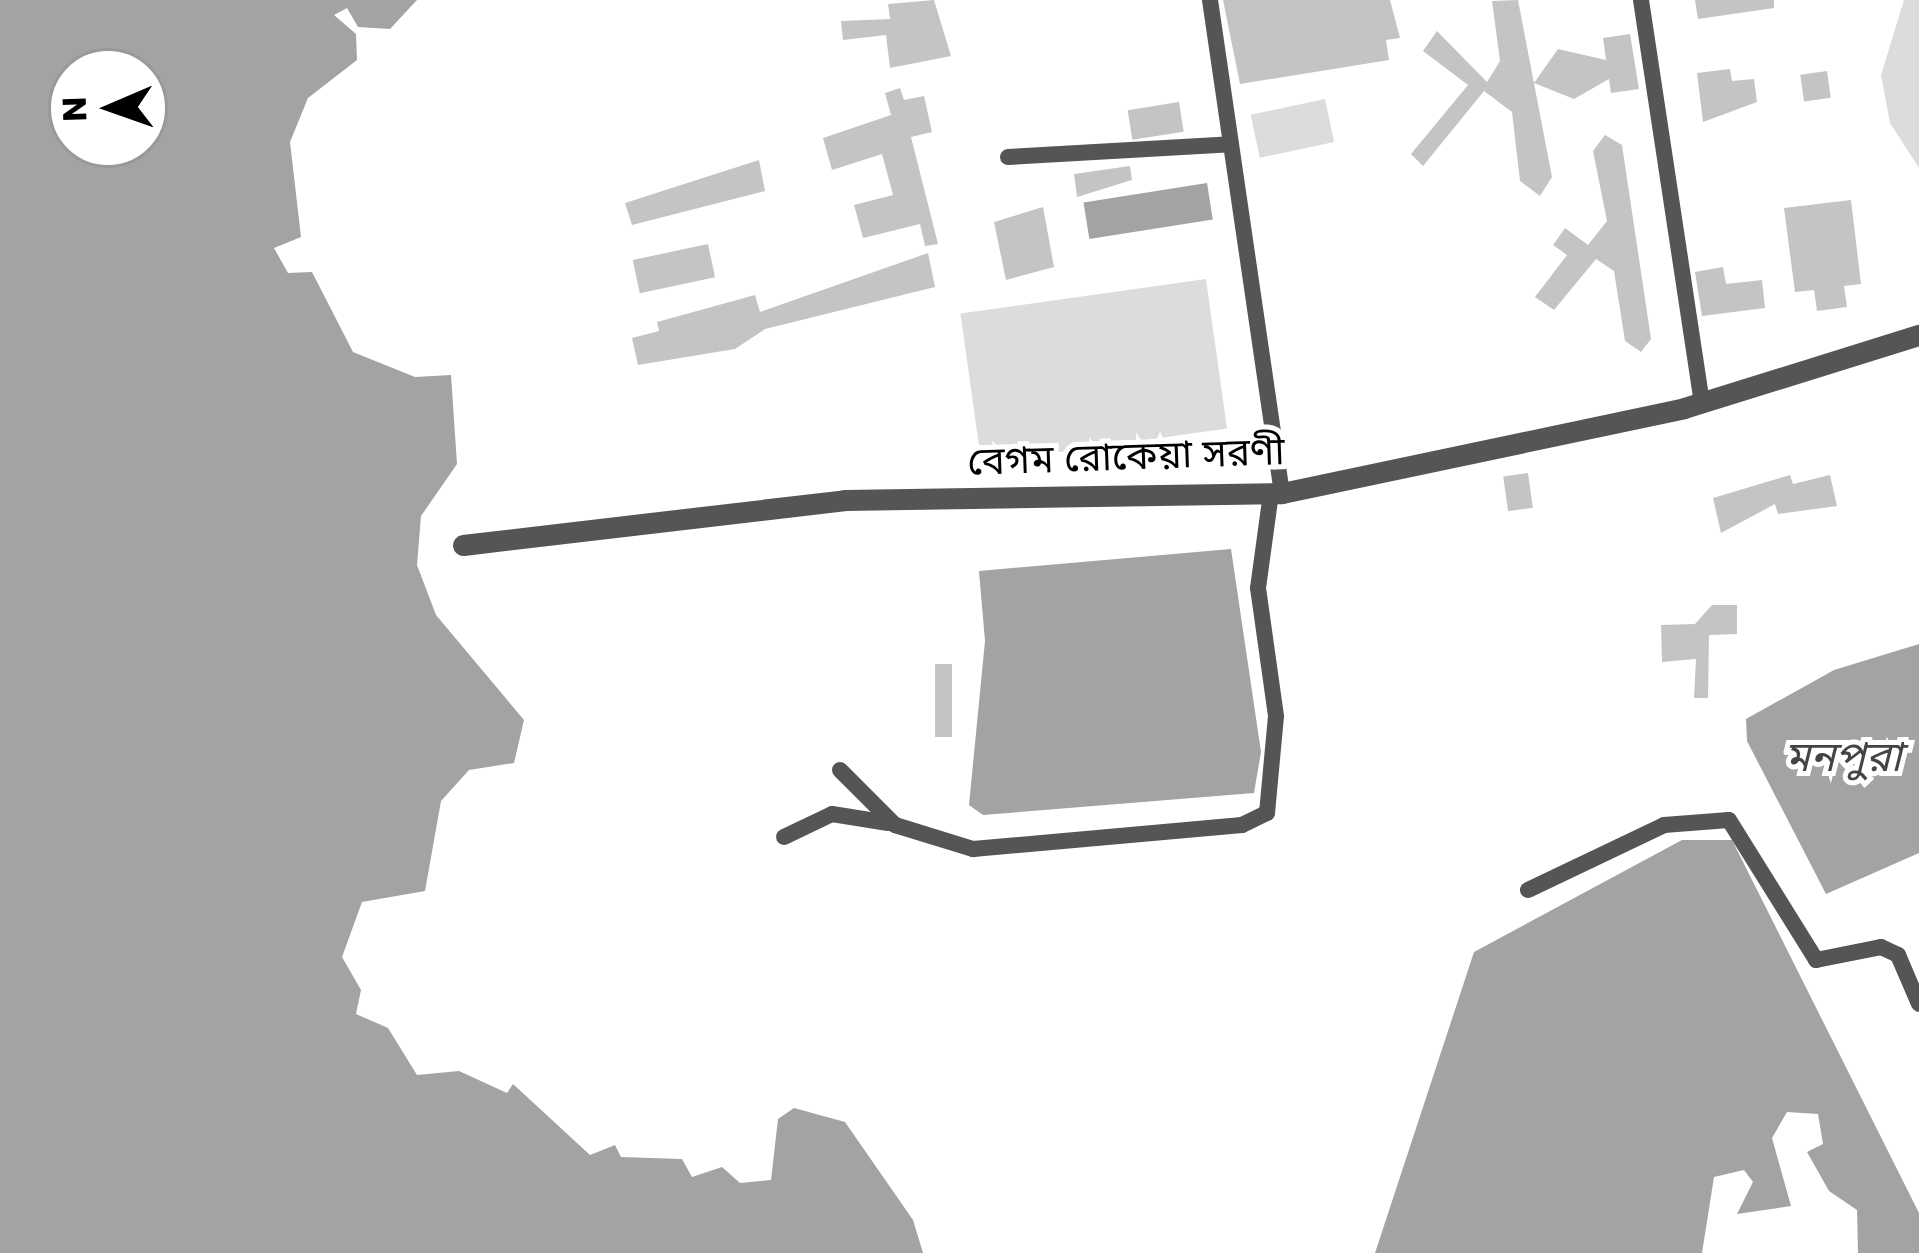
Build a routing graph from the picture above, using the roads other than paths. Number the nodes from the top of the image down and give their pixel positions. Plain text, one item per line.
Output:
1 (1210, 0) edge
2 (1642, 0) edge
3 (1231, 144) junction
4 (1009, 157) dead end
5 (1919, 335) edge
6 (1702, 401) junction
7 (1276, 493) junction
8 (463, 545) dead end
9 (840, 770) dead end
10 (895, 825) junction
11 (784, 837) dead end
12 (1528, 890) dead end
13 (1919, 1004) edge

1 - 3 street
2 - 6 street
3 - 4 street
3 - 7 street
5 - 6 street, বেগম রোকেয়া সরণী
6 - 7 street, বেগম রোকেয়া সরণী
7 - 8 street, বেগম রোকেয়া সরণী
7 - 10 street
9 - 10 street
10 - 11 street
12 - 13 street

